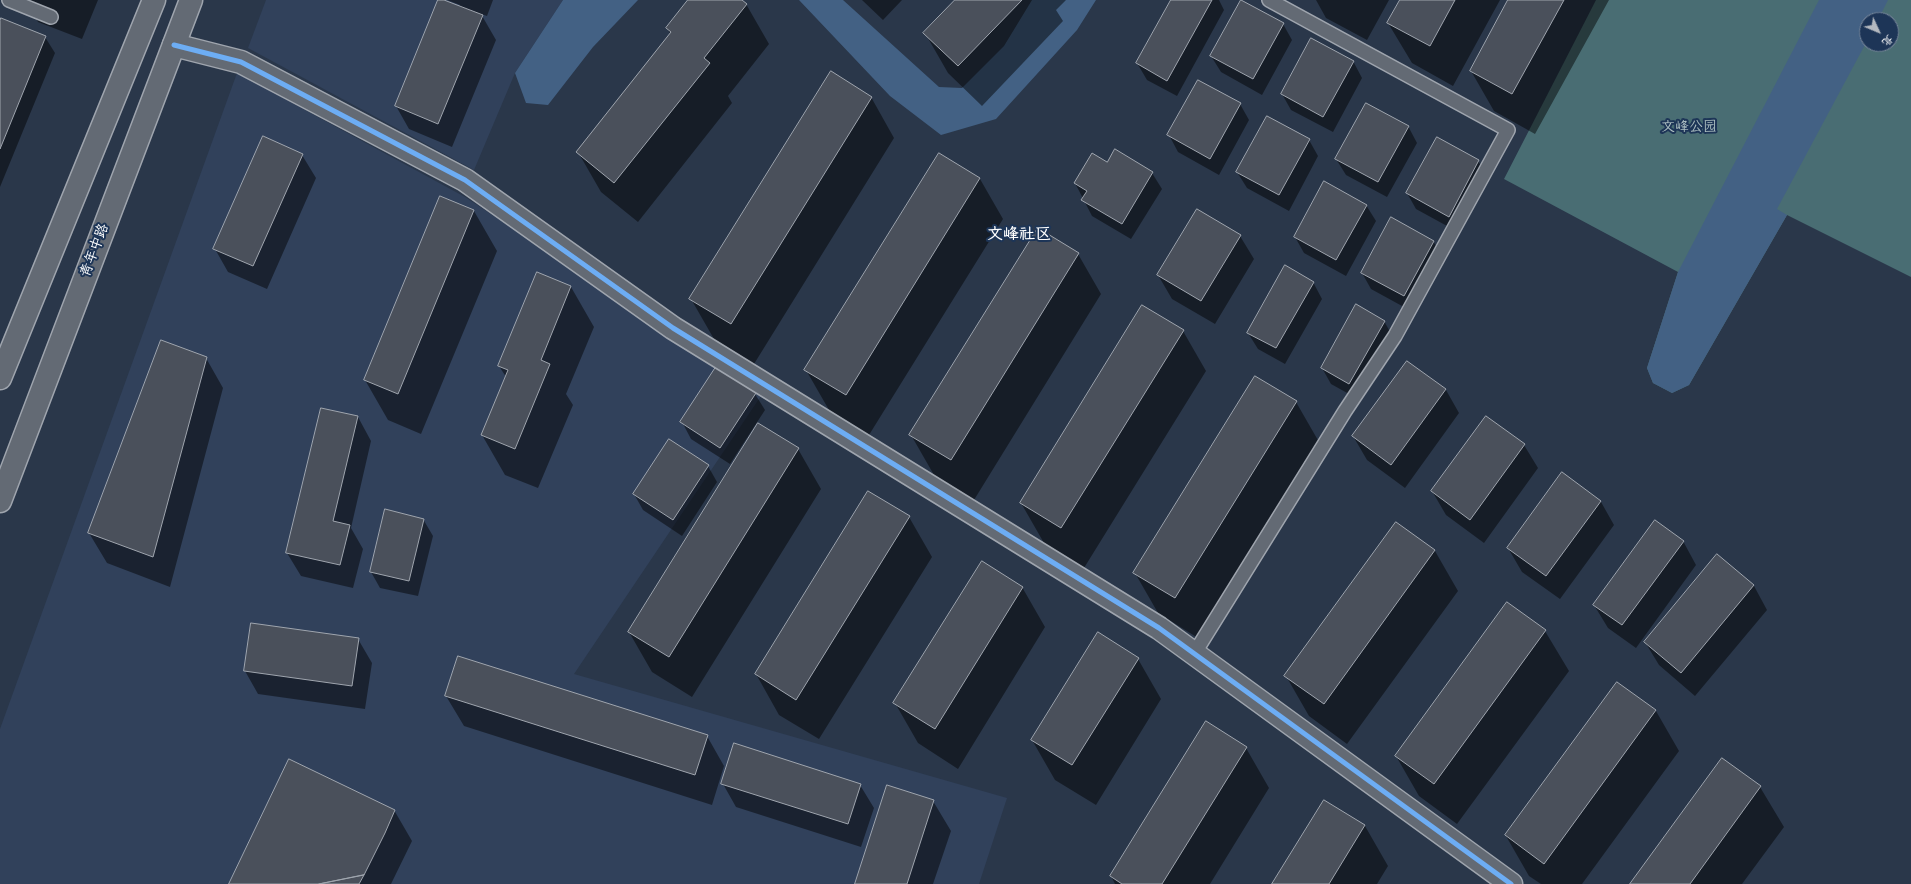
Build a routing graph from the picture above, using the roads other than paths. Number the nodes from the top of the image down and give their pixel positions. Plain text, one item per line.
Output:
1 (9, 0) edge
2 (154, 0) edge
3 (191, 0) edge
4 (1269, 0) edge
5 (51, 17) dead end
6 (174, 45) junction
7 (0, 378) edge
8 (0, 501) edge
9 (1194, 654) junction
10 (1511, 884) edge

1 - 5 lane
2 - 7 street
3 - 6 street, 青年中路
4 - 9 lane
6 - 8 street, 青年中路
6 - 9 street
9 - 10 street

